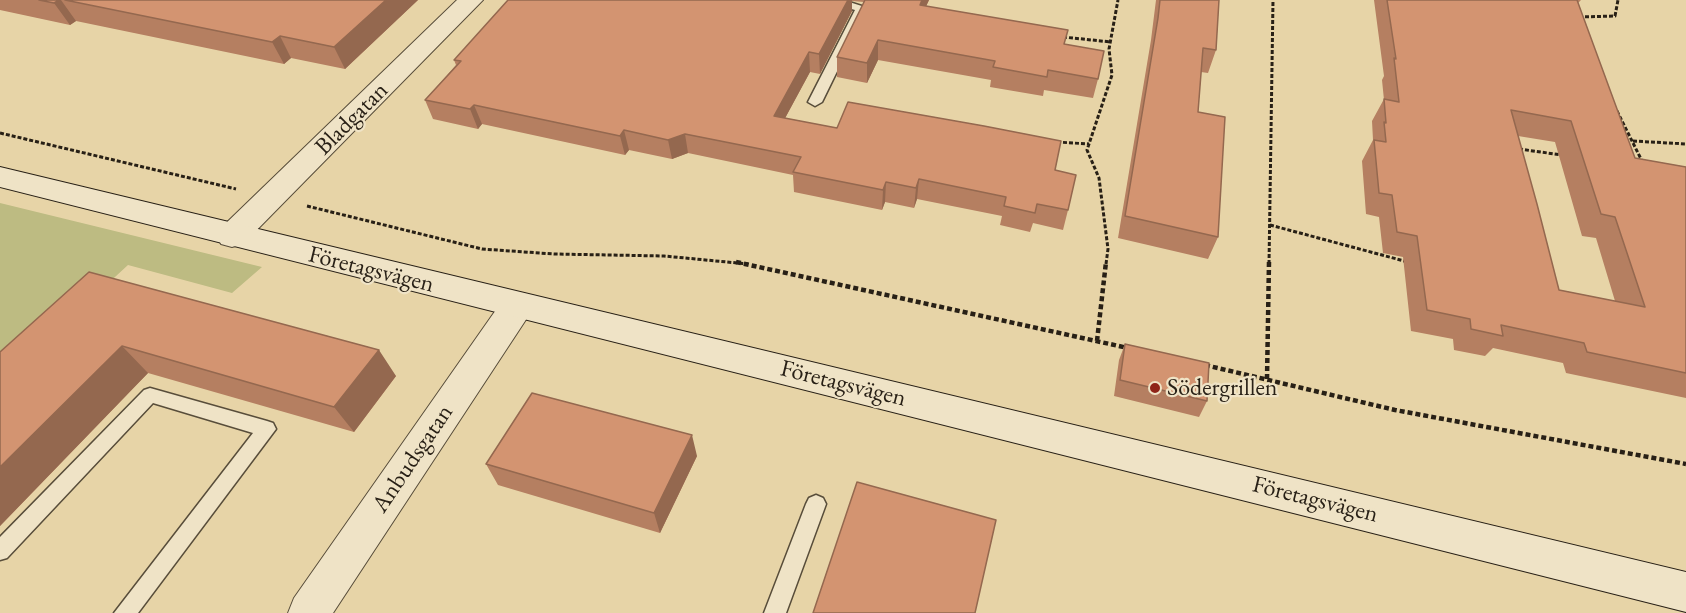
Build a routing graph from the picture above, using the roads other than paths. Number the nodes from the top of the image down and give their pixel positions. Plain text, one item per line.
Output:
1 (471, 0) edge
2 (827, 0) edge
3 (815, 102) dead end
4 (0, 177) edge
5 (232, 236) junction
6 (517, 306) junction
7 (816, 504) dead end
8 (0, 551) edge
9 (1686, 592) edge
10 (125, 613) edge
11 (309, 613) edge
12 (775, 613) edge

1 - 5 street, Bladgatan
2 - 3 lane
4 - 5 street, Företagsvägen
5 - 6 street, Företagsvägen
6 - 9 street, Företagsvägen
6 - 11 street, Anbudsgatan
7 - 12 lane
8 - 10 lane

